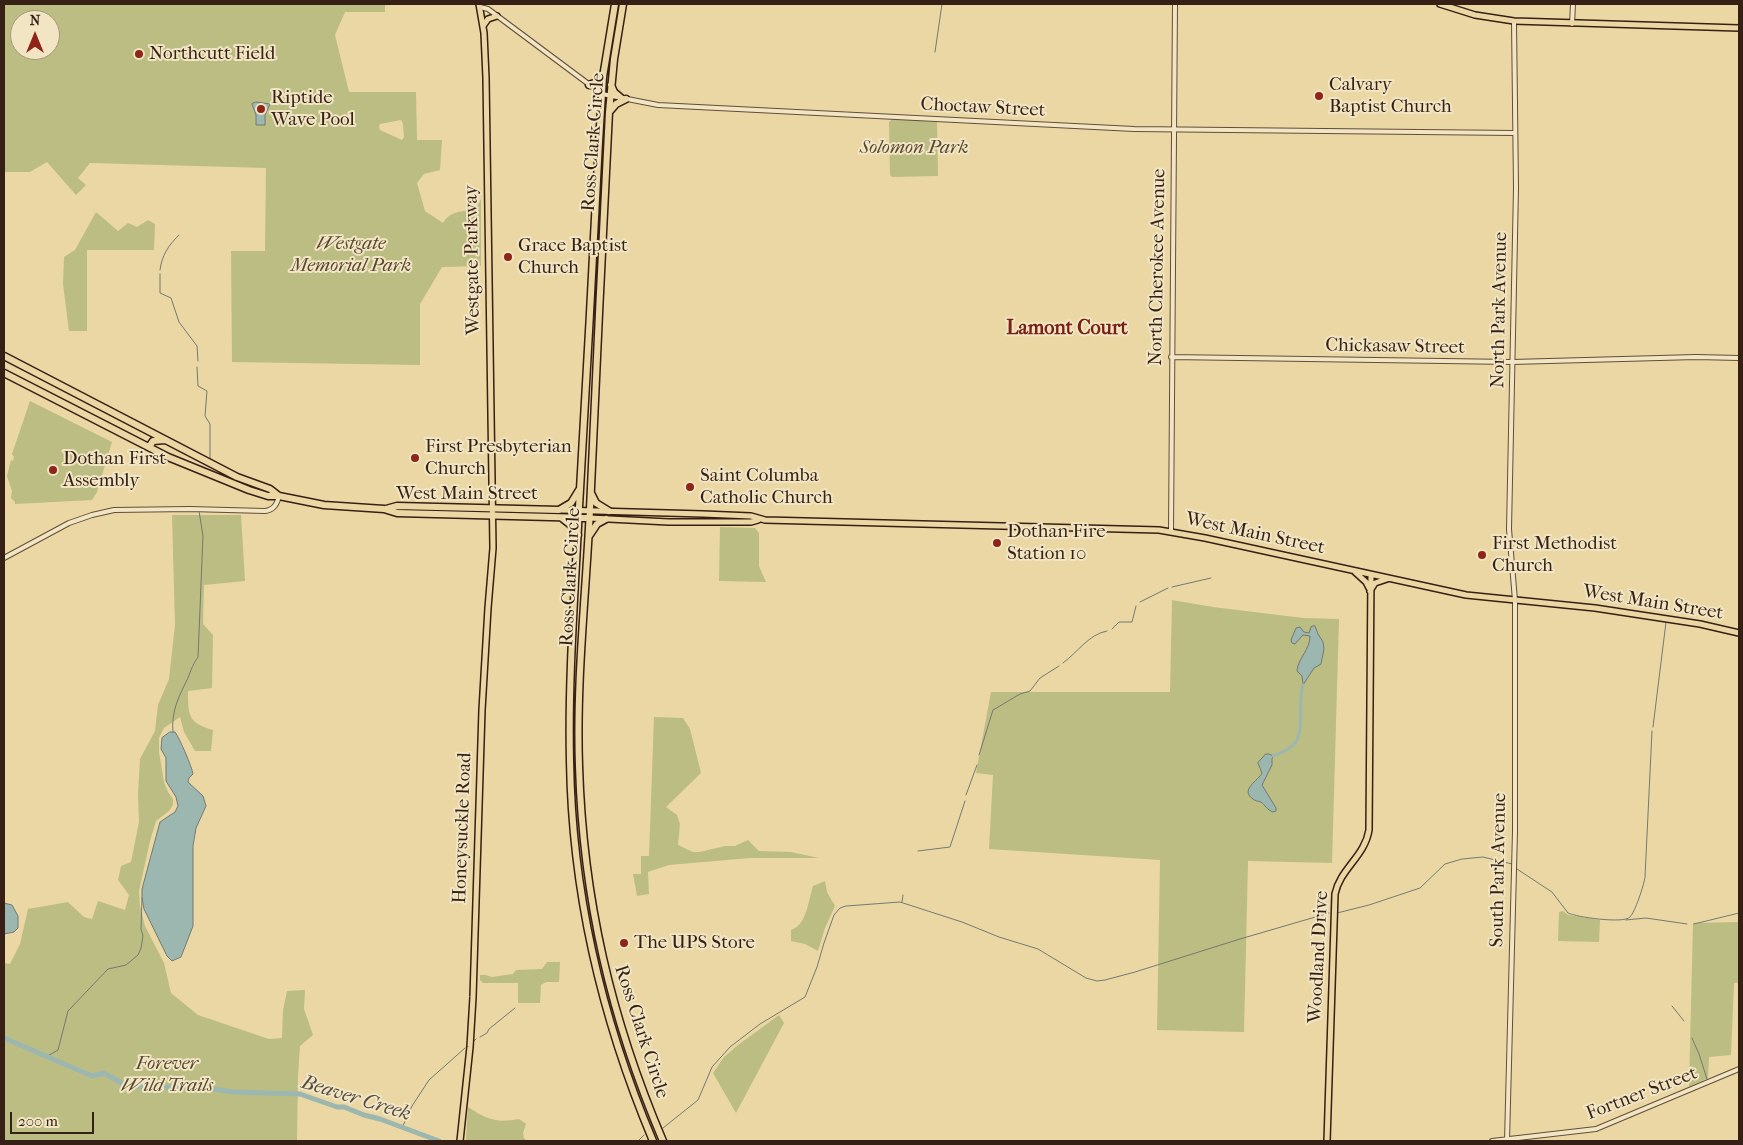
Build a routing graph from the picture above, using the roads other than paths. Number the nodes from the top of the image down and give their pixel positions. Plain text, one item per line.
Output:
1 (615, 4) edge
2 (623, 4) edge
3 (1175, 4) edge
4 (1440, 4) edge
5 (1573, 4) edge
6 (480, 5) edge
7 (497, 16) junction
8 (1514, 21) junction
9 (1572, 24) junction
10 (483, 26) junction
11 (1739, 28) edge
12 (603, 77) junction
13 (589, 85) junction
14 (611, 85) junction
15 (602, 94) junction
16 (610, 96) junction
17 (623, 99) junction
18 (609, 112) junction
19 (1174, 129) junction
20 (1515, 133) junction
21 (596, 188) junction
22 (596, 200) junction
23 (604, 200) junction
24 (604, 210) junction
25 (590, 306) junction
26 (590, 318) junction
27 (598, 319) junction
28 (598, 329) junction
29 (4, 356) edge
30 (1171, 357) junction
31 (1739, 358) edge
32 (1512, 362) junction
33 (587, 365) junction
34 (4, 372) edge
35 (596, 380) junction
36 (586, 382) junction
37 (56, 383) junction
38 (46, 394) junction
39 (596, 394) junction
40 (154, 434) junction
41 (166, 440) junction
42 (139, 442) junction
43 (148, 447) junction
44 (218, 467) junction
45 (225, 471) junction
46 (216, 476) junction
47 (580, 487) junction
48 (590, 492) junction
49 (279, 496) junction
50 (492, 508) junction
51 (384, 509) junction
52 (559, 510) junction
53 (579, 510) junction
54 (590, 511) junction
55 (609, 511) junction
56 (492, 515) junction
57 (560, 518) junction
58 (579, 518) junction
59 (589, 518) junction
60 (606, 519) junction
61 (759, 519) junction
62 (1171, 531) junction
63 (578, 536) junction
64 (588, 537) junction
65 (4, 558) edge
66 (1353, 571) junction
67 (1370, 574) junction
68 (1388, 578) junction
69 (1370, 591) junction
70 (1515, 600) junction
71 (1739, 633) edge
72 (573, 643) junction
73 (581, 653) junction
74 (573, 654) junction
75 (581, 663) junction
76 (1739, 1069) edge
77 (631, 1085) junction
78 (642, 1091) junction
79 (636, 1099) junction
80 (648, 1106) junction
81 (460, 1141) edge
82 (653, 1141) edge
83 (663, 1141) edge
84 (1327, 1141) edge
85 (1492, 1141) edge
86 (1507, 1141) edge

1 - 12 highway, Ross Clark Circle
2 - 14 highway, Ross Clark Circle
3 - 19 street, North Cherokee Avenue
4 - 8 main road
5 - 9 street
6 - 7 street, Choctaw Street
6 - 10 main road, Westgate Parkway
7 - 10 main road
7 - 13 street, Choctaw Street
8 - 9 main road
8 - 20 street, North Park Avenue
9 - 11 main road
10 - 50 main road, Westgate Parkway
12 - 13 highway
12 - 15 highway, Ross Clark Circle
13 - 15 street, Choctaw Street
14 - 16 highway, Ross Clark Circle
14 - 17 highway
15 - 16 street, Choctaw Street
15 - 21 highway, Ross Clark Circle
16 - 17 street, Choctaw Street
16 - 18 highway, Ross Clark Circle
17 - 18 highway
17 - 19 street, Choctaw Street
18 - 23 highway, Ross Clark Circle
19 - 20 street, Choctaw Street
19 - 30 street, North Cherokee Avenue
20 - 32 street, North Park Avenue
21 - 22 highway, Ross Clark Circle
21 - 23 highway
22 - 24 highway
22 - 25 highway, Ross Clark Circle
23 - 24 highway, Ross Clark Circle
24 - 27 highway, Ross Clark Circle
25 - 26 highway, Ross Clark Circle
25 - 27 highway
26 - 28 highway
26 - 33 highway, Ross Clark Circle
27 - 28 highway, Ross Clark Circle
28 - 35 highway, Ross Clark Circle
29 - 37 highway, West Main Street
30 - 32 street, Chickasaw Street
30 - 62 street, North Cherokee Avenue
31 - 32 street, Chickasaw Street
32 - 70 street, North Park Avenue
33 - 35 highway
33 - 36 highway, Ross Clark Circle
34 - 38 highway, West Main Street
35 - 39 highway, Ross Clark Circle
36 - 39 highway
36 - 47 highway, Ross Clark Circle
37 - 38 highway
37 - 40 highway, West Main Street
38 - 42 highway, West Main Street
39 - 48 highway, Ross Clark Circle
40 - 41 highway, West Main Street
40 - 42 highway
41 - 43 highway
41 - 44 highway, West Main Street
42 - 43 highway, West Main Street
43 - 46 highway, West Main Street
44 - 45 highway, West Main Street
44 - 46 highway
45 - 46 highway
45 - 49 highway, West Main Street
46 - 49 highway, West Main Street
47 - 52 highway
47 - 53 highway, Ross Clark Circle
48 - 54 highway, Ross Clark Circle
48 - 55 highway
49 - 51 highway, West Main Street
49 - 65 street
50 - 51 highway, West Main Street
50 - 52 highway, West Main Street
50 - 56 main road, Westgate Parkway
51 - 56 highway, West Main Street
52 - 53 main road, West Main Street
53 - 54 main road, West Main Street
53 - 58 highway, Ross Clark Circle
54 - 55 main road, West Main Street
54 - 59 highway, Ross Clark Circle
55 - 61 main road, West Main Street
56 - 57 highway, West Main Street
56 - 81 main road, Honeysuckle Road
57 - 58 highway, West Main Street
57 - 63 highway
58 - 59 highway, West Main Street
58 - 63 highway, Ross Clark Circle
59 - 60 main road, West Main Street
59 - 64 highway, Ross Clark Circle
60 - 61 main road, West Main Street
60 - 64 highway
61 - 62 main road, West Main Street
62 - 66 main road, West Main Street
63 - 72 highway, Ross Clark Circle
64 - 73 highway, Ross Clark Circle
66 - 67 main road, West Main Street
66 - 69 main road
67 - 68 main road, West Main Street
67 - 69 main road, Woodland Drive
68 - 69 main road
68 - 70 main road, West Main Street
69 - 84 main road, Woodland Drive
70 - 71 main road, West Main Street
70 - 86 street, South Park Avenue
72 - 73 highway
72 - 74 highway, Ross Clark Circle
73 - 75 highway, Ross Clark Circle
74 - 75 highway
74 - 77 highway, Ross Clark Circle
75 - 78 highway, Ross Clark Circle
76 - 86 street, Fortner Street
77 - 78 highway
77 - 79 highway, Ross Clark Circle
78 - 80 highway, Ross Clark Circle
79 - 80 highway
79 - 82 highway, Ross Clark Circle
80 - 83 highway, Ross Clark Circle
85 - 86 street, Fortner Street

